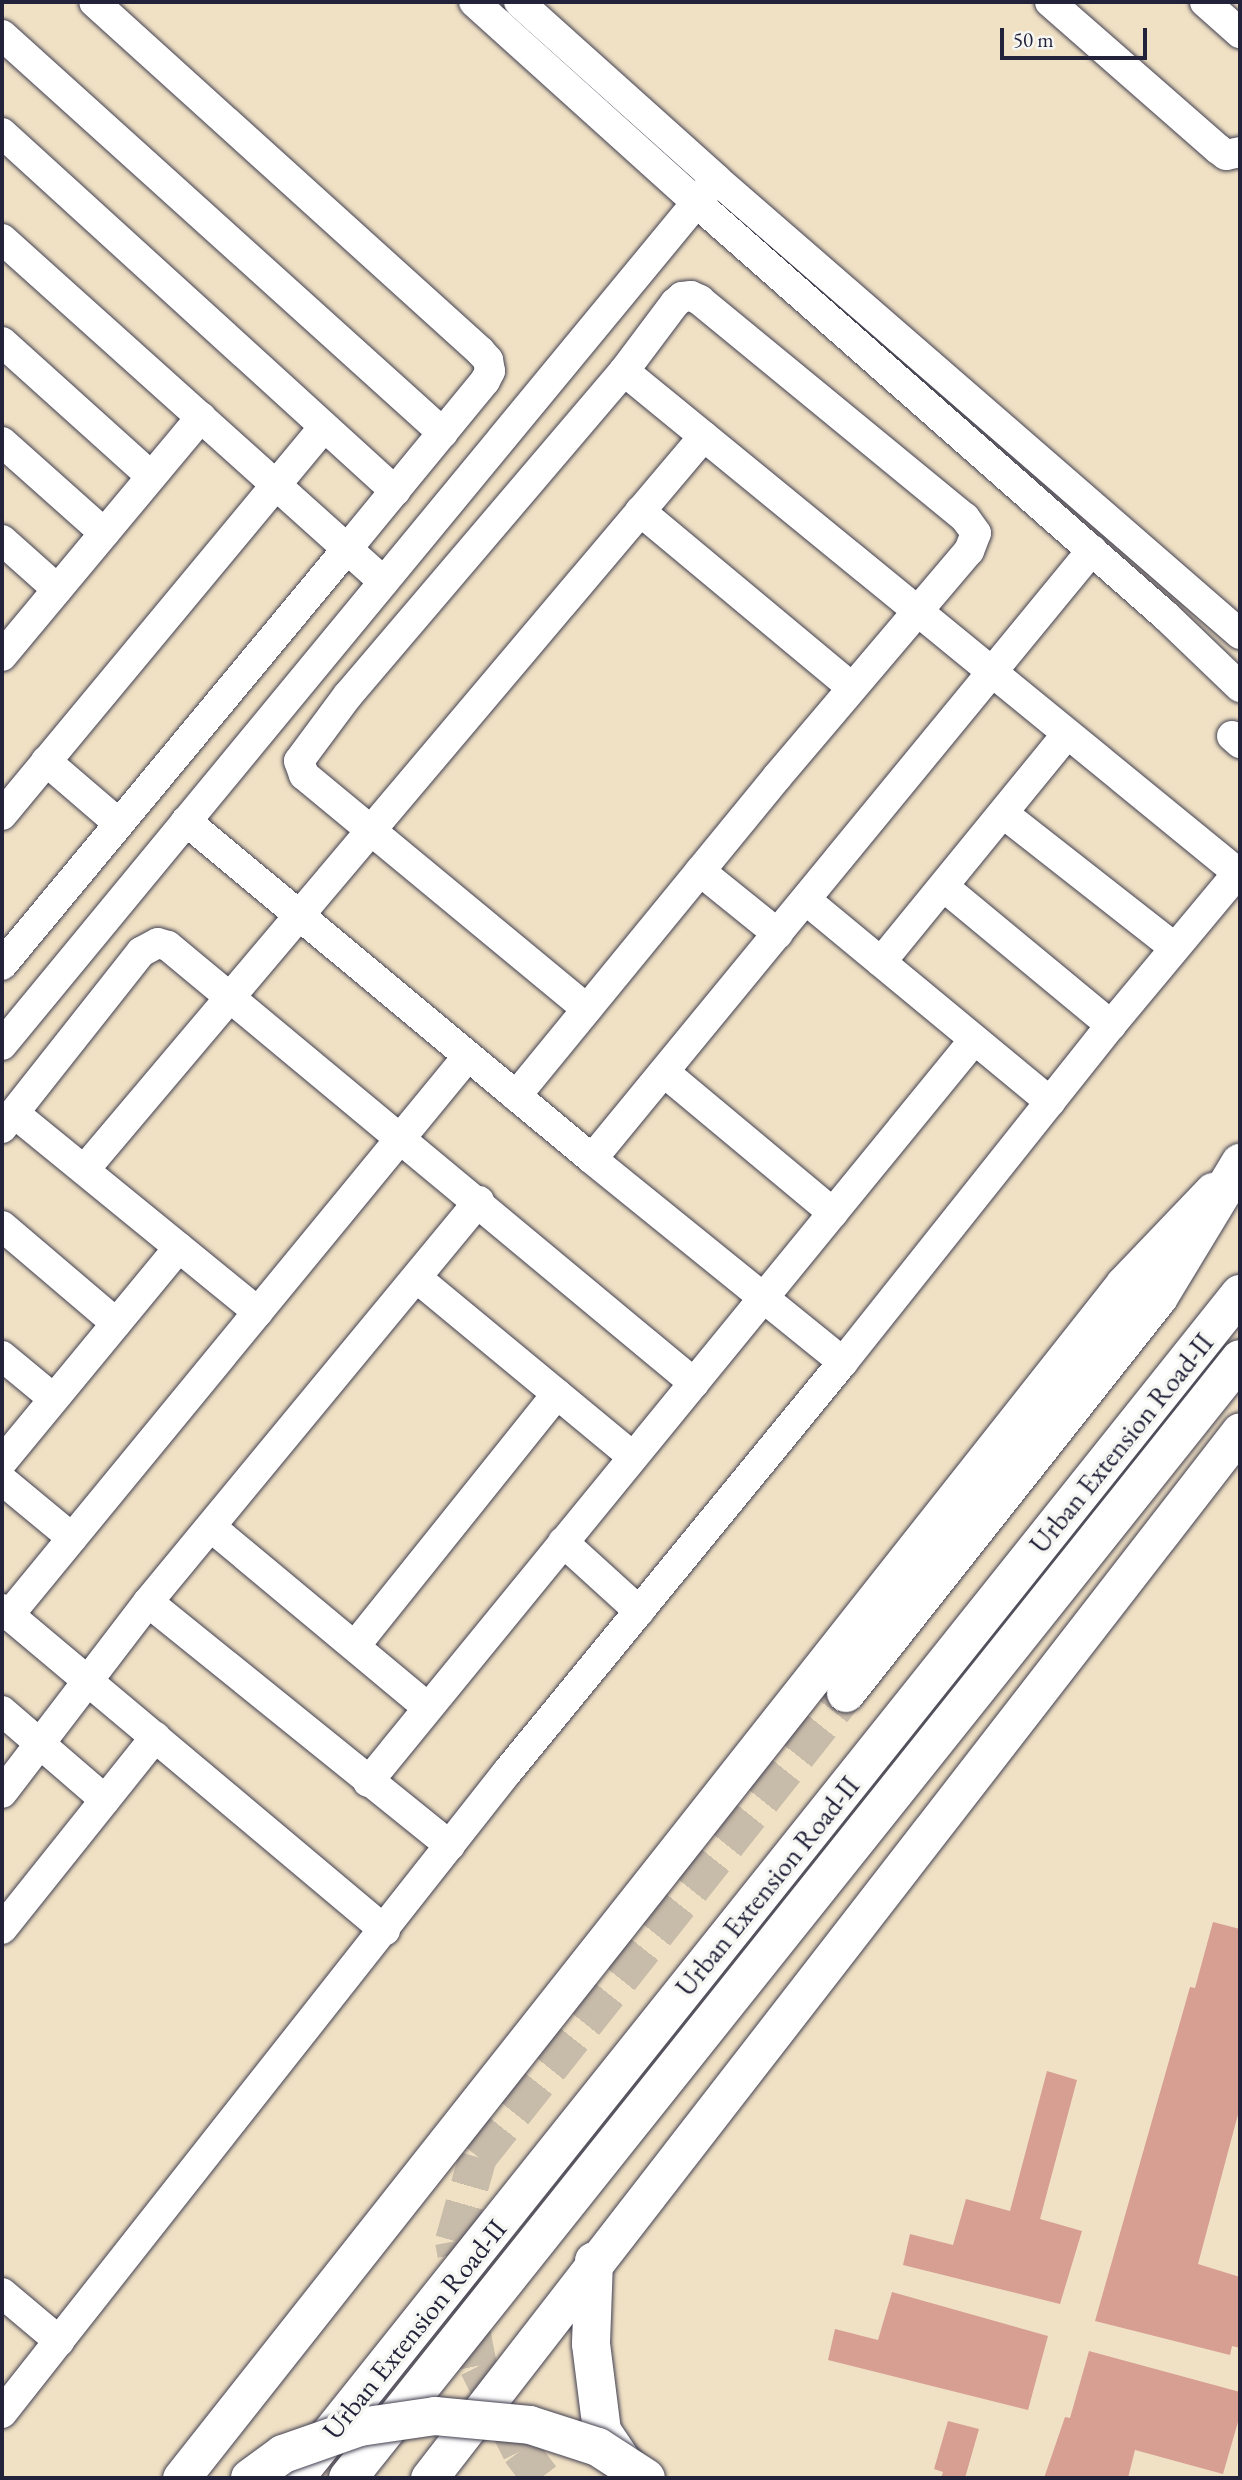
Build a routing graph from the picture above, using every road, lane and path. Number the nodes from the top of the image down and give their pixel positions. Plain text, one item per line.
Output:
1 (94, 2) edge
2 (474, 2) edge
3 (519, 2) edge
4 (1050, 2) edge
5 (1205, 2) edge
6 (1240, 33) edge
7 (2, 35) edge
8 (2, 133) edge
9 (1240, 152) edge
10 (716, 179) junction
11 (697, 203) junction
12 (2, 239) edge
13 (2, 342) edge
14 (624, 371) junction
15 (201, 417) junction
16 (324, 427) junction
17 (443, 433) junction
18 (704, 436) junction
19 (2, 442) edge
20 (151, 476) junction
21 (275, 484) junction
22 (395, 491) junction
23 (640, 511) junction
24 (104, 533) junction
25 (2, 540) edge
26 (347, 549) junction
27 (1092, 550) junction
28 (384, 582) junction
29 (57, 589) junction
30 (916, 611) junction
31 (1240, 634) edge
32 (4, 647) edge
33 (992, 674) junction
34 (851, 687) junction
35 (1240, 687) edge
36 (1067, 734) junction
37 (46, 761) junction
38 (1004, 814) junction
39 (2, 815) edge
40 (186, 821) junction
41 (118, 823) junction
42 (371, 832) junction
43 (700, 871) junction
44 (1239, 871) edge
45 (944, 887) junction
46 (806, 900) junction
47 (299, 917) junction
48 (778, 934) junction
49 (1175, 948) junction
50 (881, 962) junction
51 (2, 965) edge
52 (230, 997) junction
53 (587, 1009) junction
54 (1111, 1025) junction
55 (975, 1040) junction
56 (2, 1045) edge
57 (468, 1056) junction
58 (664, 1072) junction
59 (516, 1096) junction
60 (1050, 1102) junction
61 (8, 1120) edge
62 (401, 1138) junction
63 (592, 1159) junction
64 (1240, 1163) edge
65 (85, 1169) junction
66 (479, 1201) junction
67 (1240, 1205) edge
68 (833, 1213) junction
69 (2, 1226) edge
70 (179, 1247) junction
71 (418, 1279) junction
72 (1240, 1294) edge
73 (1159, 1297) junction
74 (764, 1298) junction
75 (258, 1312) junction
76 (116, 1323) junction
77 (2, 1356) edge
78 (1240, 1359) edge
79 (842, 1362) junction
80 (694, 1383) junction
81 (557, 1394) junction
82 (54, 1399) junction
83 (1240, 1431) edge
84 (633, 1457) junction
85 (2, 1462) edge
86 (2, 1479) edge
87 (211, 1527) junction
88 (72, 1538) junction
89 (563, 1542) junction
90 (148, 1602) junction
91 (639, 1611) junction
92 (5, 1612) edge
93 (355, 1646) junction
94 (89, 1682) junction
95 (846, 1693) tunnel mouth
96 (427, 1707) junction
97 (2, 1711) edge
98 (155, 1737) junction
99 (41, 1744) junction
100 (368, 1782) junction
101 (2, 1793) edge
102 (105, 1800) junction
103 (450, 1846) junction
104 (2, 1929) edge
105 (385, 1930) junction
106 (594, 2261) junction
107 (2, 2293) edge
108 (59, 2341) junction
109 (4, 2407) edge
110 (180, 2478) edge
111 (250, 2478) edge
112 (295, 2478) edge
113 (348, 2478) edge
114 (429, 2478) edge
115 (634, 2478) edge
116 (646, 2478) edge

1 - 17 street
2 - 11 street
3 - 10 street
4 - 9 street
5 - 6 street
7 - 17 street
8 - 16 street
10 - 11 street
10 - 31 street
11 - 27 street
11 - 28 street
12 - 15 street
13 - 20 street
14 - 18 street
14 - 30 street
14 - 42 street
15 - 20 street
15 - 21 street
16 - 21 street
16 - 22 street
17 - 22 street
18 - 23 street
18 - 30 street
19 - 24 street
20 - 24 street
21 - 26 street
21 - 37 street
22 - 26 street
23 - 34 street
23 - 42 street
24 - 29 street
25 - 29 street
26 - 28 street
26 - 41 street
27 - 33 street
27 - 35 street
28 - 40 street
29 - 32 street
30 - 33 street
30 - 34 street
33 - 36 street
33 - 46 street
34 - 43 street
36 - 38 street
36 - 44 street
37 - 39 street
37 - 41 street
38 - 45 street
38 - 49 street
40 - 47 street
40 - 56 street
41 - 51 street
42 - 47 street
42 - 53 street
43 - 48 street
43 - 53 street
44 - 49 street
45 - 50 street
45 - 54 street
46 - 48 street
46 - 50 street
47 - 52 street
47 - 57 street
48 - 58 street
49 - 54 street
50 - 55 street
52 - 61 street
52 - 62 street
52 - 65 street
53 - 59 street
54 - 60 street
55 - 60 street
55 - 68 street
57 - 59 street
57 - 62 street
58 - 63 street
58 - 68 street
59 - 63 street
60 - 79 street
61 - 65 street
62 - 66 street
62 - 75 street
63 - 74 street
64 - 73 highway
64 - 110 main road
65 - 70 street
66 - 71 street
66 - 80 street
67 - 73 highway
68 - 74 street
69 - 76 street
70 - 75 street
70 - 76 street
71 - 81 street
71 - 87 street
72 - 112 highway, Urban Extension Road-II
73 - 95 highway
74 - 79 street
74 - 80 street
75 - 88 street
76 - 82 street
77 - 82 street
78 - 113 highway, Urban Extension Road-II
79 - 91 street
80 - 84 street
81 - 84 street
81 - 93 street
82 - 85 street
83 - 106 main road
84 - 89 street
86 - 88 street
87 - 90 street
87 - 93 street
88 - 92 street
89 - 91 street
89 - 96 street
90 - 94 street
90 - 100 street
91 - 103 street
92 - 94 street
93 - 96 street
94 - 98 street
94 - 99 street
96 - 100 street
97 - 99 street
98 - 102 street
98 - 105 street
99 - 101 street
99 - 102 street
100 - 103 street
102 - 104 street
103 - 105 street
105 - 108 street
106 - 114 main road
106 - 115 highway
107 - 108 street
108 - 109 street
111 - 116 highway, bridge

